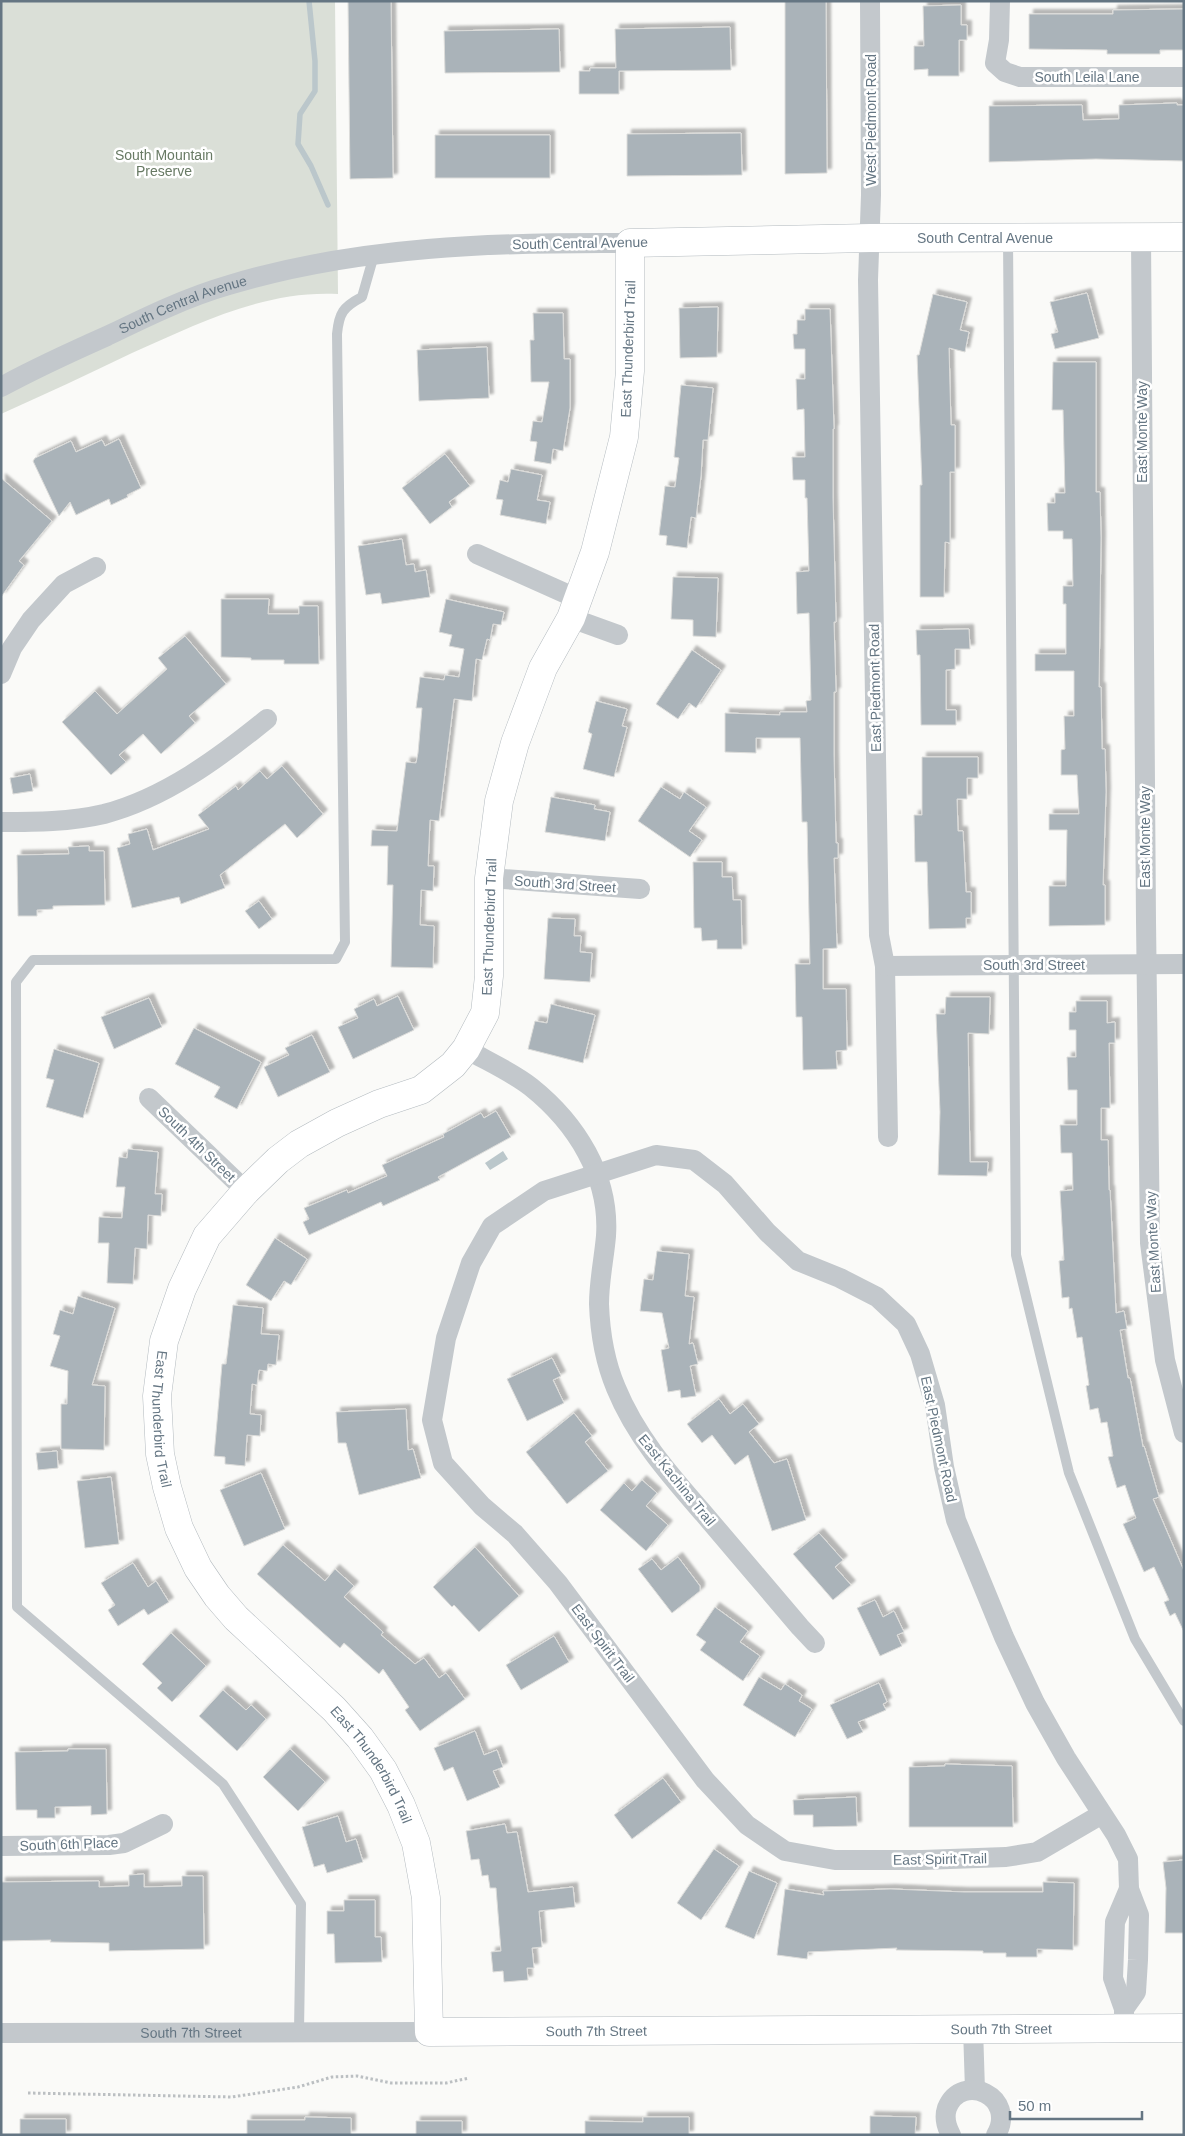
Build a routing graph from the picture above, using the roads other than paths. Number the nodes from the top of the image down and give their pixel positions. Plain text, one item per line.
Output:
1 (870, 1) edge
2 (1000, 1) edge
3 (1184, 76) edge
4 (1141, 237) junction
5 (1184, 237) edge
6 (870, 238) junction
7 (1008, 238) junction
8 (630, 243) junction
9 (374, 255) junction
10 (1, 387) edge
11 (477, 554) dead end
12 (96, 567) dead end
13 (575, 609) junction
14 (618, 635) dead end
15 (1, 674) edge
16 (267, 719) dead end
17 (1, 822) edge
18 (489, 878) junction
19 (640, 890) dead end
20 (1147, 964) junction
21 (1184, 964) edge
22 (885, 966) junction
23 (1014, 966) junction
24 (466, 1049) junction
25 (149, 1098) dead end
26 (888, 1137) dead end
27 (596, 1175) junction
28 (246, 1191) junction
29 (1184, 1433) edge
30 (816, 1643) dead end
31 (1184, 1721) edge
32 (1102, 1814) junction
33 (163, 1824) dead end
34 (1, 1846) edge
35 (1124, 2019) junction
36 (973, 2028) junction
37 (1184, 2028) edge
38 (299, 2031) junction
39 (3, 2032) edge
40 (428, 2032) junction
41 (975, 2090) junction
42 (950, 2135) edge
43 (996, 2135) edge

1 - 6 street, West Piedmont Road
2 - 3 street, South Leila Lane
4 - 5 street, South Central Avenue
4 - 7 street, South Central Avenue
4 - 20 street, East Monte Way
6 - 7 street, South Central Avenue
6 - 8 street, South Central Avenue
6 - 22 street, East Piedmont Road
7 - 23 lane
8 - 9 street, South Central Avenue
8 - 13 street, East Thunderbird Trail
9 - 10 street, South Central Avenue
9 - 38 lane
11 - 13 street
12 - 15 street
13 - 14 street
13 - 18 street, East Thunderbird Trail
16 - 17 street
18 - 19 street, South 3rd Street
18 - 24 street, East Thunderbird Trail
20 - 21 street, South 3rd Street
20 - 23 street, South 3rd Street
20 - 29 street, East Monte Way
22 - 23 street, South 3rd Street
22 - 26 street, East Piedmont Road
23 - 31 lane
24 - 27 street, East Kachina Trail
24 - 28 street, East Thunderbird Trail
25 - 28 street, South 4th Street
27 - 30 street, East Kachina Trail
27 - 32 street, East Piedmont Road
27 - 32 street, East Spirit Trail
28 - 40 street, East Thunderbird Trail
32 - 35 street, East Piedmont Road
33 - 34 street, South 6th Place
35 - 36 street, South 7th Street
35 - 37 street, South 7th Street
36 - 40 street, South 7th Street
36 - 41 street
38 - 39 street, South 7th Street
38 - 40 street, South 7th Street
41 - 42 street
41 - 43 street

